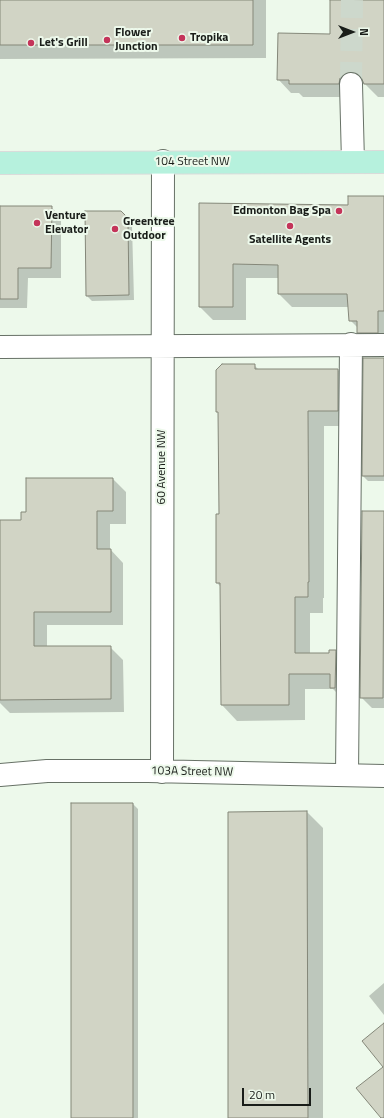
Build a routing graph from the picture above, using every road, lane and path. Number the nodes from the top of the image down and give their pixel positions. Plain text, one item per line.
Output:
1 (352, 84) tunnel mouth
2 (162, 161) junction
3 (353, 162) junction
4 (384, 162) edge
5 (0, 163) edge
6 (351, 344) junction
7 (162, 345) junction
8 (384, 345) edge
9 (0, 346) edge
10 (162, 772) junction
11 (0, 775) edge
12 (347, 775) junction
13 (384, 776) edge

1 - 3 street
2 - 3 main road, 104 Street NW
2 - 5 main road, 104 Street NW
2 - 7 street, 60 Avenue NW
3 - 4 main road, 104 Street NW
6 - 7 street
6 - 8 street
6 - 12 street
7 - 9 street
7 - 10 street, 60 Avenue NW
10 - 11 street, 103A Street NW
10 - 12 street, 103A Street NW
12 - 13 street, 103A Street NW

